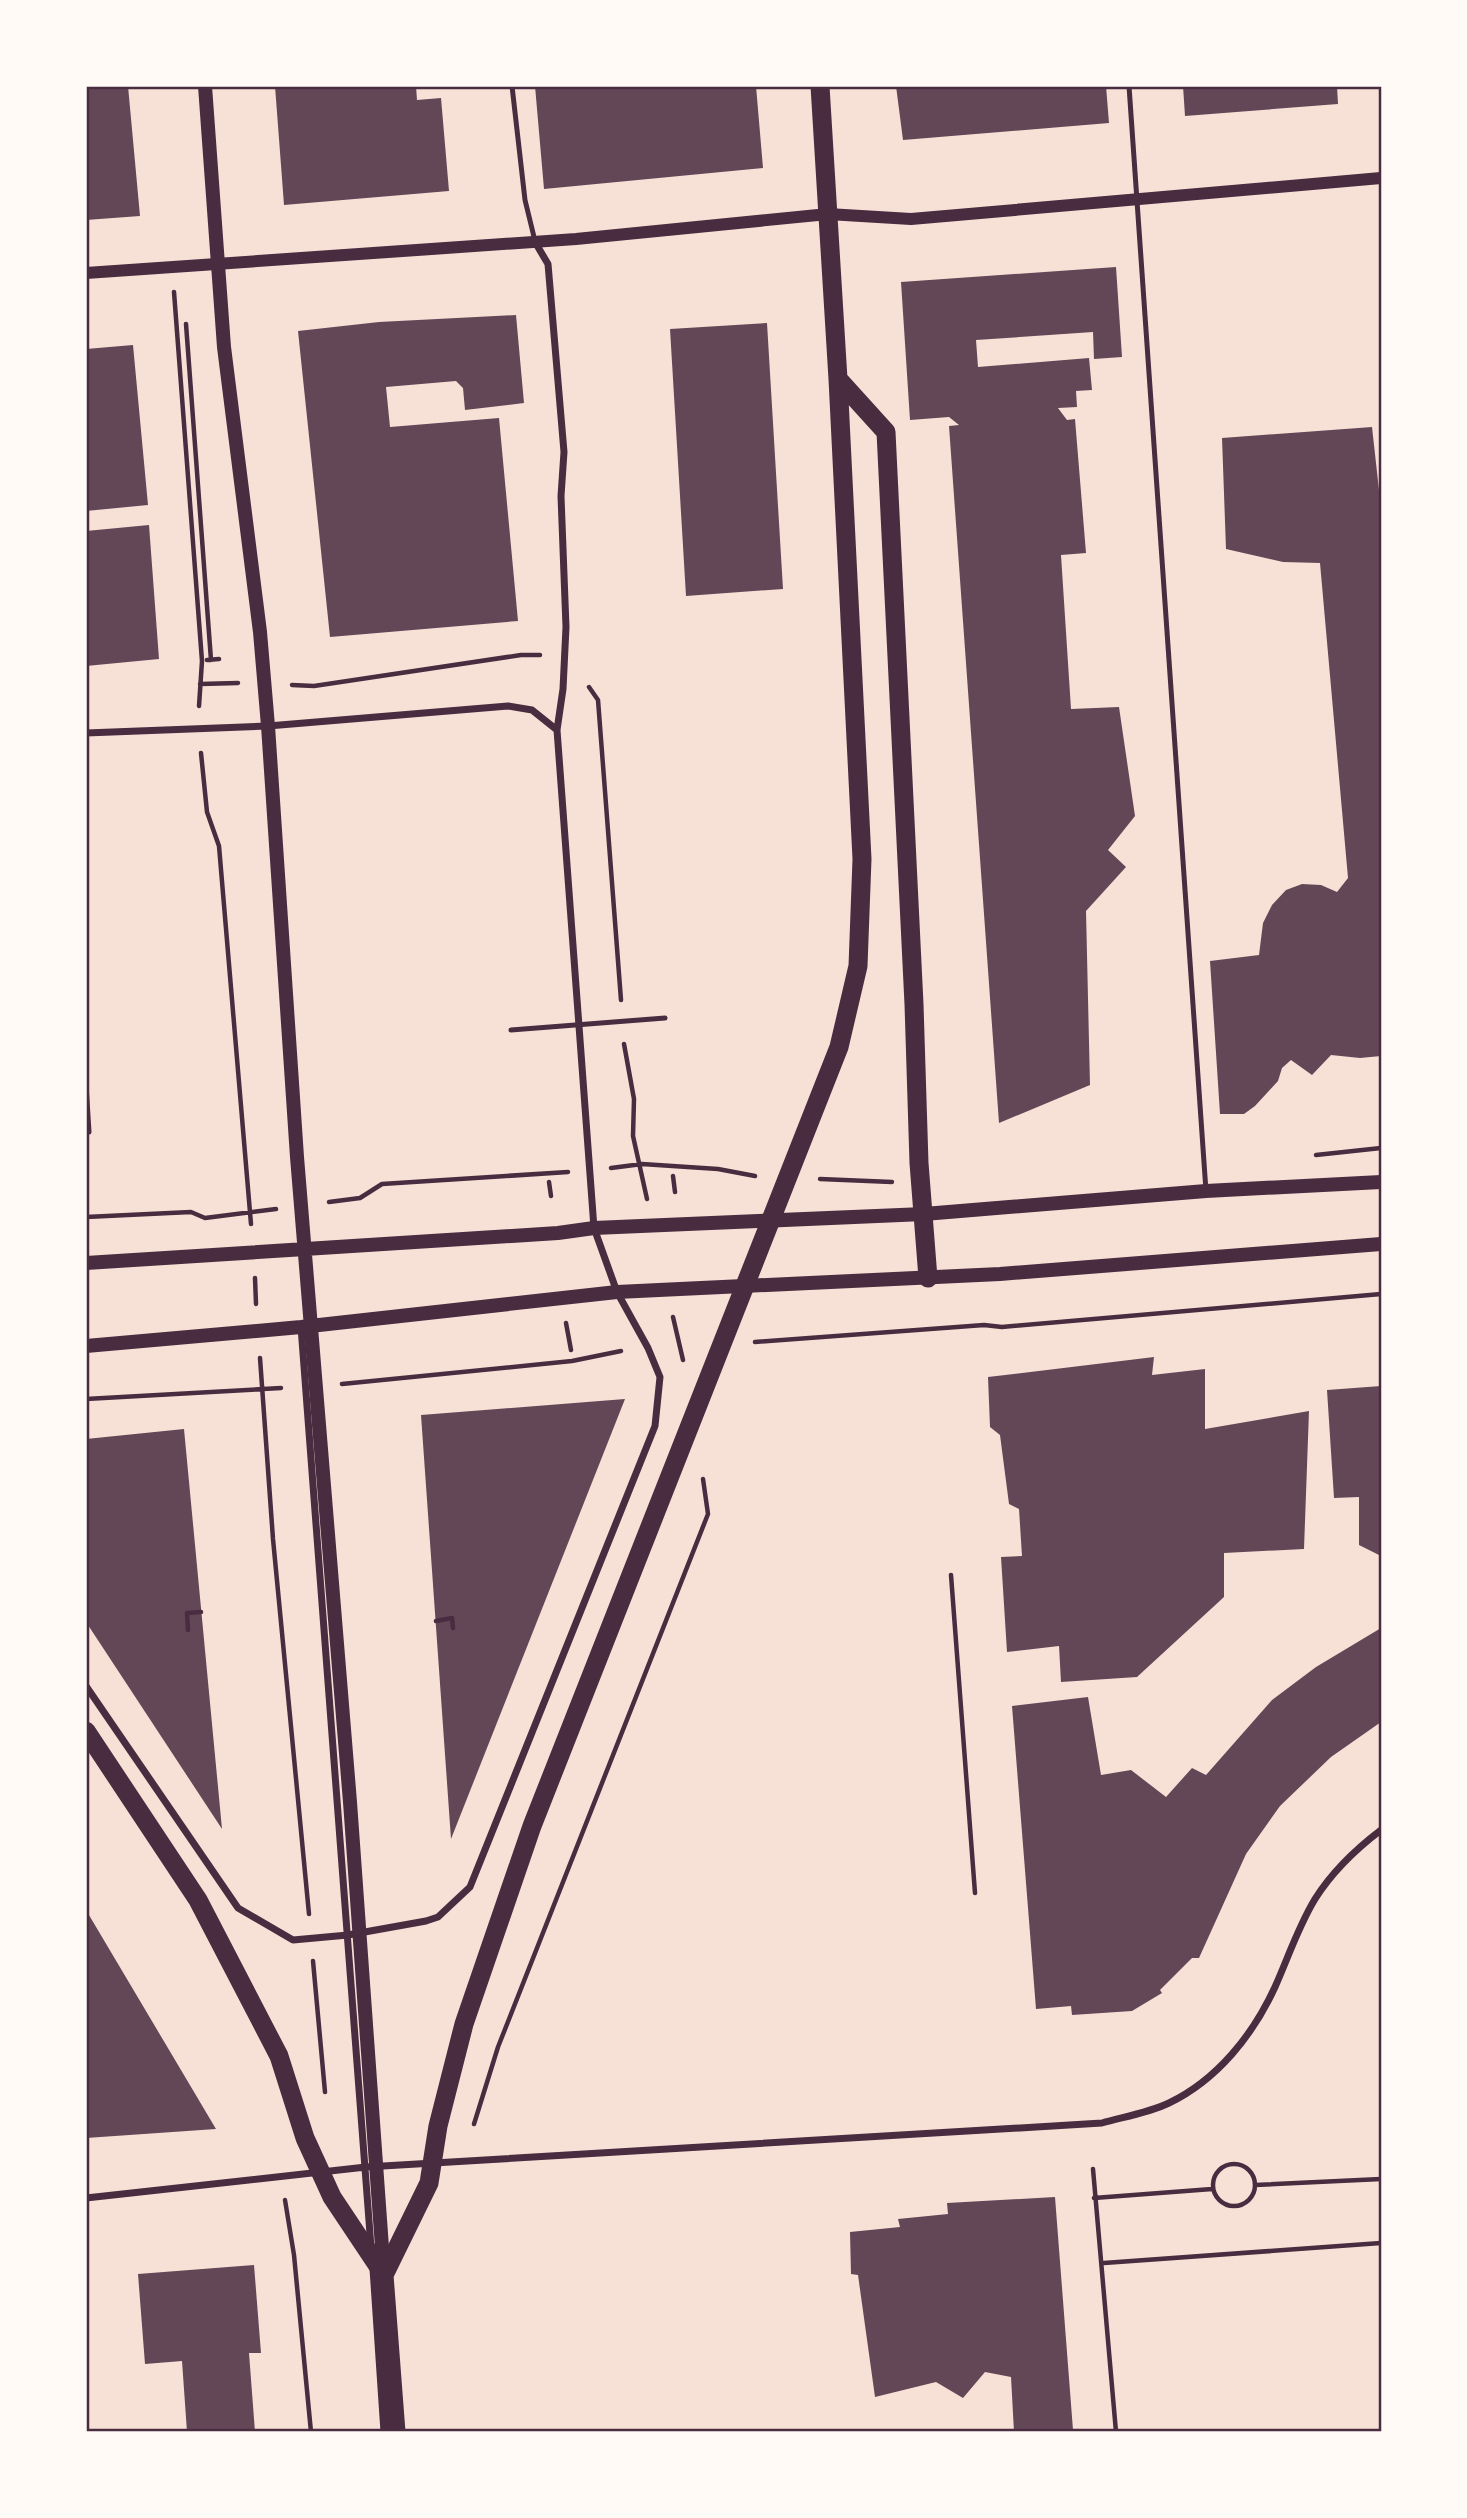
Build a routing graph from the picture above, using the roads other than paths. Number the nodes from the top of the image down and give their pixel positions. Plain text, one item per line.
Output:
1 (205, 86) edge
2 (512, 86) edge
3 (820, 86) edge
4 (1129, 86) edge
5 (1381, 178) edge
6 (1137, 198) junction
7 (828, 214) junction
8 (535, 241) junction
9 (218, 264) junction
10 (86, 273) edge
11 (838, 379) junction
12 (268, 726) junction
13 (557, 730) junction
14 (86, 733) edge
15 (665, 1018) dead end
16 (578, 1025) junction
17 (511, 1030) dead end
18 (86, 1084) edge
19 (89, 1132) dead end
20 (1381, 1182) edge
21 (1206, 1191) junction
22 (924, 1214) junction
23 (594, 1228) junction
24 (1381, 1244) edge
25 (86, 1263) edge
26 (928, 1278) junction
27 (617, 1292) junction
28 (301, 1327) junction
29 (86, 1346) edge
30 (86, 1686) edge
31 (86, 1731) edge
32 (1381, 1830) edge
33 (348, 1935) junction
34 (366, 2168) junction
35 (86, 2198) edge
36 (384, 2275) junction
37 (384, 2432) edge
38 (396, 2432) edge

1 - 9 main road
2 - 8 lane
3 - 7 highway
4 - 6 lane
5 - 6 street
6 - 7 street
6 - 21 lane
7 - 8 street
7 - 11 highway
8 - 9 street
8 - 13 street
9 - 10 street
9 - 12 main road
11 - 22 highway
11 - 36 highway
12 - 13 street
12 - 14 street
12 - 36 main road
13 - 16 street
15 - 16 lane
16 - 17 lane
16 - 23 street
18 - 19 lane
20 - 21 main road
21 - 22 main road
22 - 23 main road
22 - 26 highway
23 - 25 main road
23 - 27 street
24 - 26 main road
26 - 27 main road
27 - 28 main road
27 - 33 street
28 - 29 main road
28 - 33 street
30 - 33 street
31 - 36 highway
32 - 34 street
33 - 34 street
34 - 35 street
34 - 37 street
36 - 38 highway

